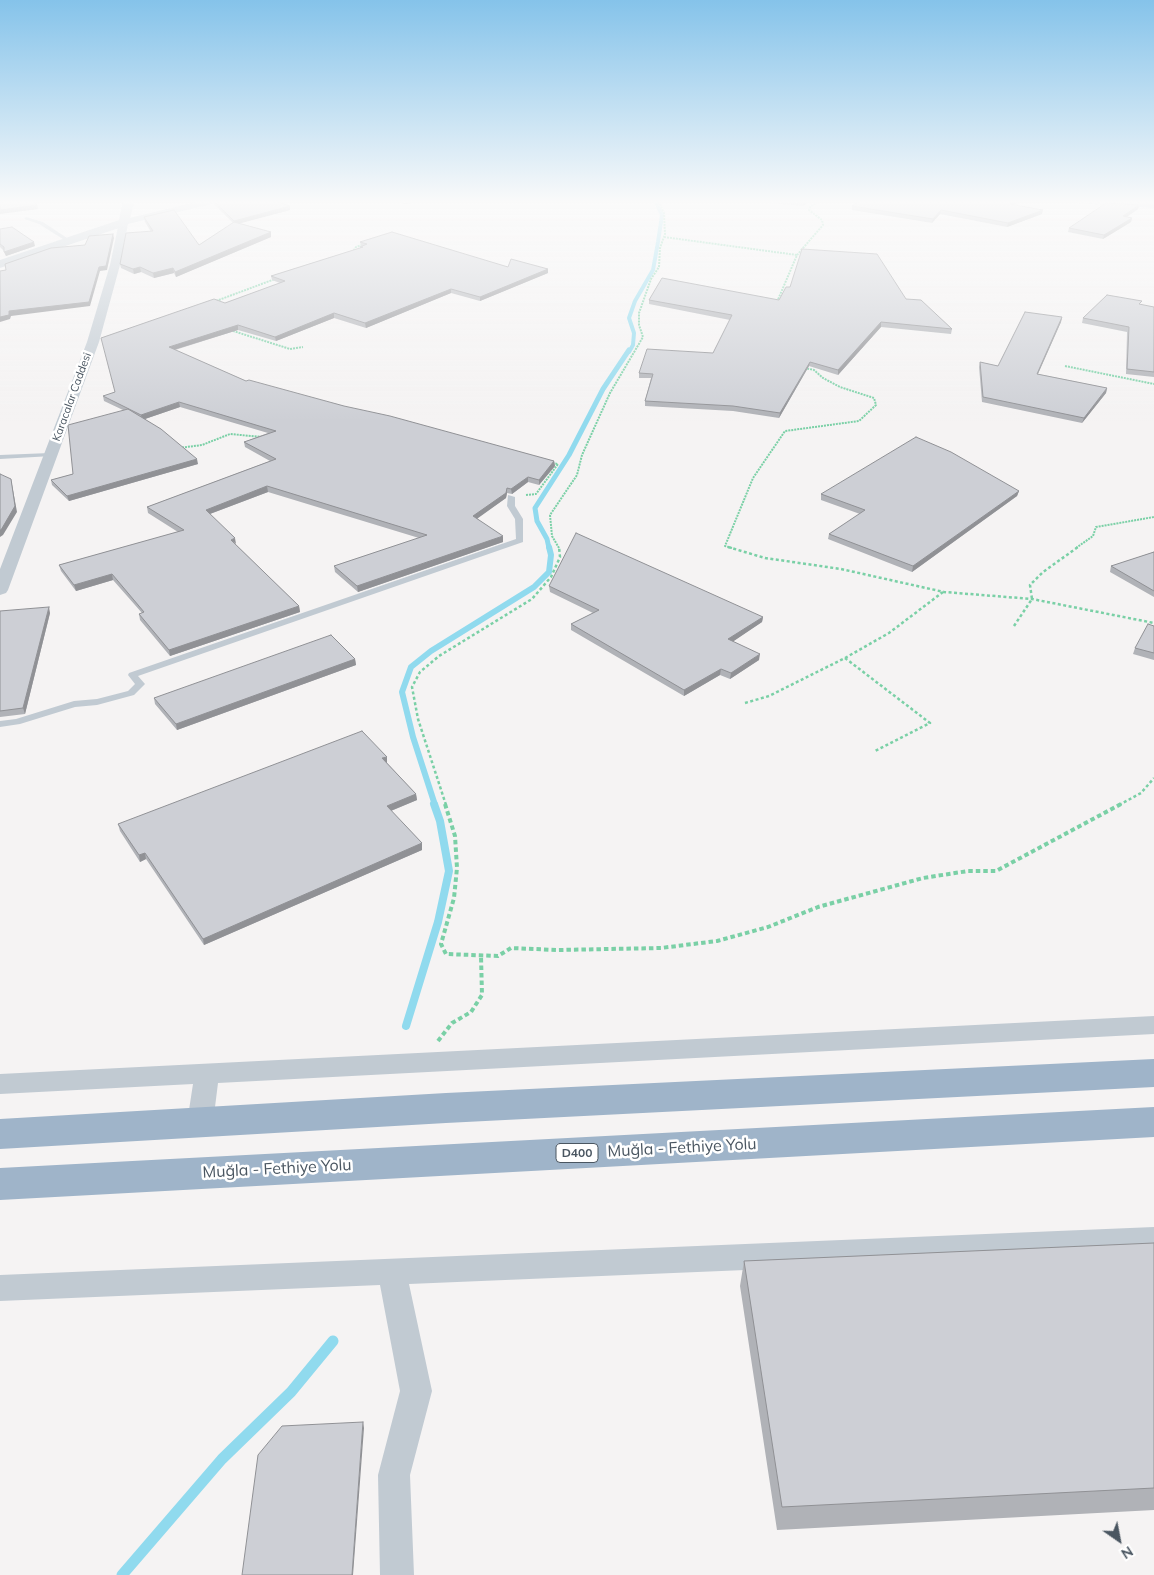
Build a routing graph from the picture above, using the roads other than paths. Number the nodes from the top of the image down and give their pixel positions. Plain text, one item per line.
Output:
1 (112, 274) edge
2 (50, 455) junction
3 (0, 457) edge
4 (512, 497) road end
5 (0, 590) edge
6 (0, 724) edge
7 (1154, 1025) edge
8 (1154, 1073) edge
9 (206, 1074) junction
10 (0, 1084) edge
11 (1154, 1122) edge
12 (200, 1123) junction
13 (0, 1134) edge
14 (0, 1184) edge
15 (1154, 1240) edge
16 (392, 1272) junction
17 (0, 1288) edge
18 (398, 1575) edge

1 - 2 street, Karacalar Caddesi
2 - 3 lane
2 - 5 street, Karacalar Caddesi
4 - 6 lane
7 - 9 street
8 - 12 highway
9 - 10 street
9 - 12 street
11 - 14 highway, Muğla - Fethiye Yolu / D400
12 - 13 highway
15 - 16 street
16 - 17 street
16 - 18 street

